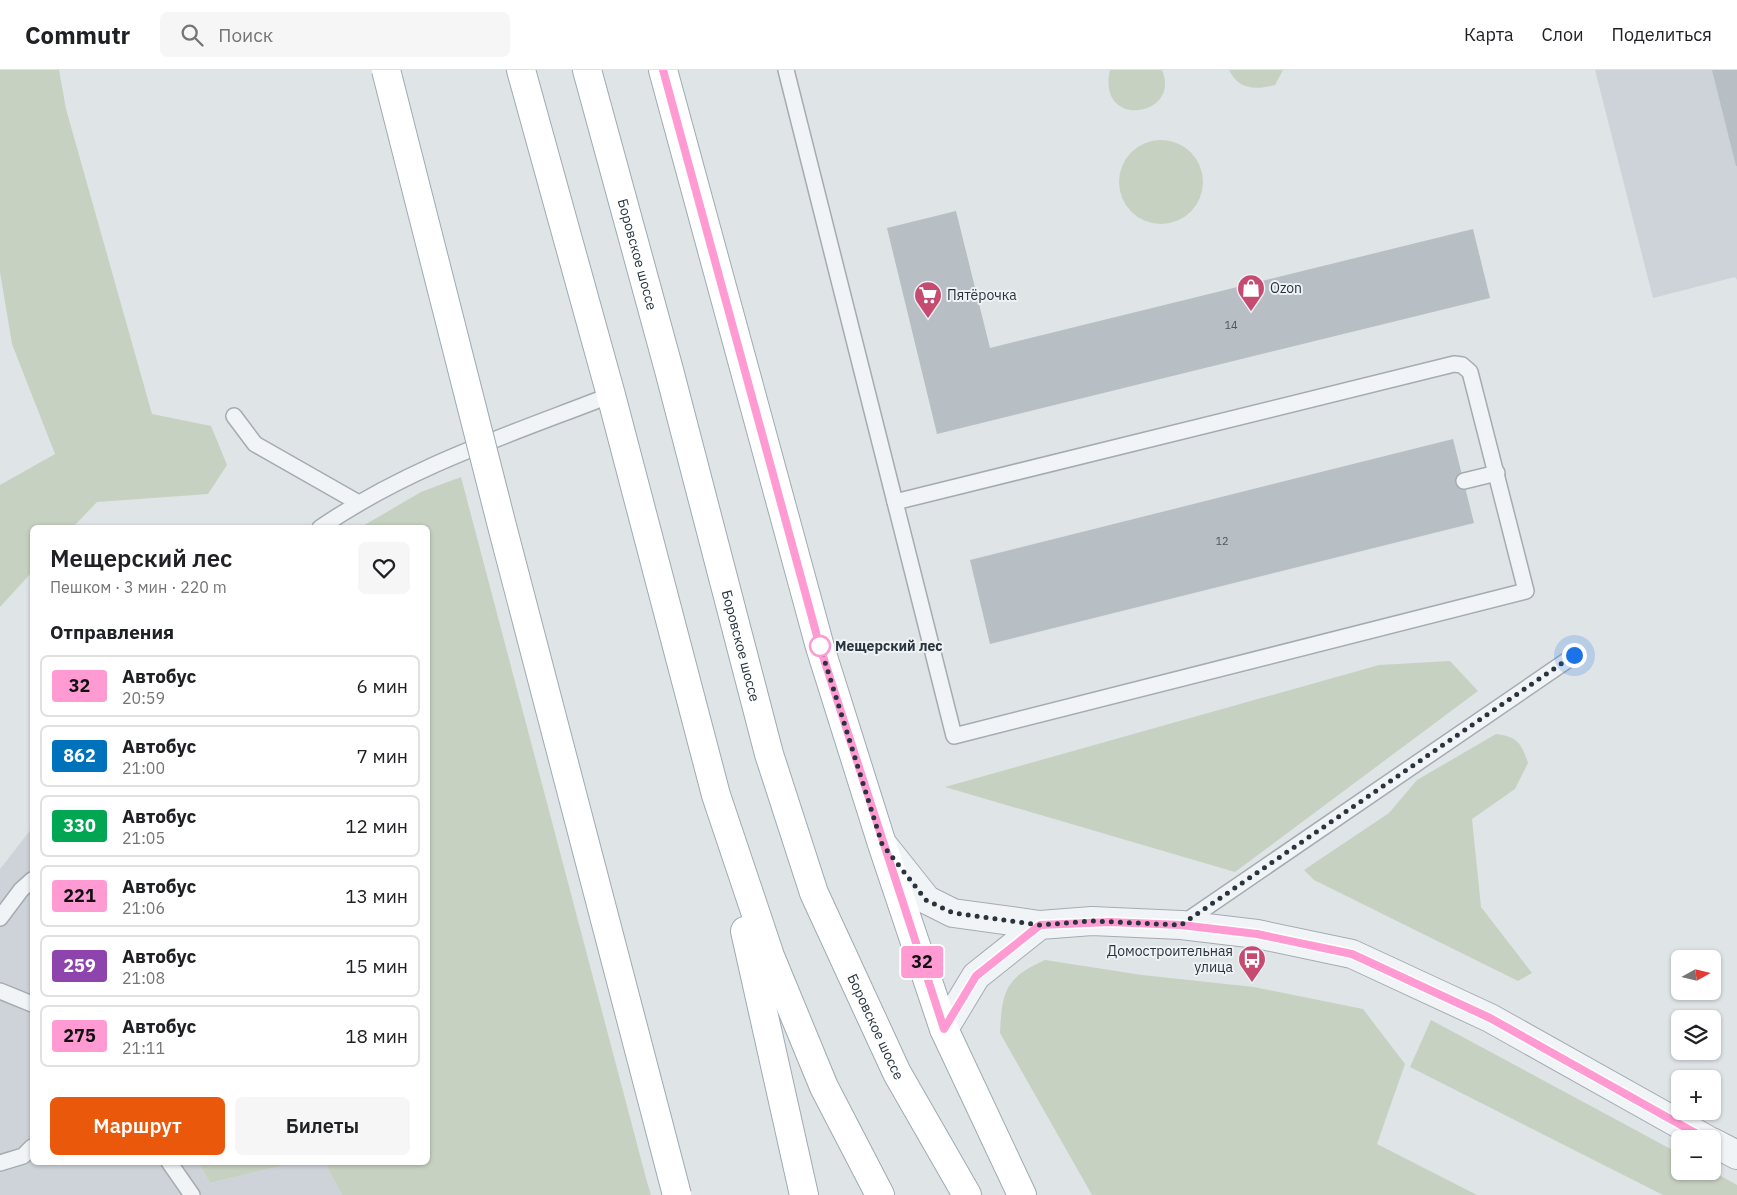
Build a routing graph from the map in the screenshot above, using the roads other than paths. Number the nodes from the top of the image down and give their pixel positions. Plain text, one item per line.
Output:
1 (386, 70) edge
2 (521, 70) edge
3 (587, 70) edge
4 (663, 70) edge
5 (786, 70) edge
6 (611, 395) junction
7 (234, 416) dead end
8 (1497, 473) junction
9 (1464, 481) dead end
10 (357, 502) junction
11 (895, 502) junction
12 (324, 525) edge
13 (1574, 655) dead end
14 (716, 795) junction
15 (882, 844) junction
16 (30, 882) edge
17 (0, 918) edge
18 (1040, 925) junction
19 (1181, 925) junction
20 (0, 991) edge
21 (30, 1003) edge
22 (944, 1029) junction
23 (1690, 1130) edge
24 (30, 1149) edge
25 (1007, 1160) junction
26 (0, 1163) edge
27 (171, 1165) edge
28 (192, 1195) edge
29 (677, 1195) edge
30 (804, 1195) edge
31 (880, 1195) edge
32 (967, 1195) edge
33 (1022, 1195) edge
34 (1029, 1195) edge

1 - 29 main road, bridge
2 - 6 main road
3 - 32 main road, Боровское шоссе
4 - 15 main road
5 - 11 lane
6 - 10 lane
6 - 14 main road
7 - 10 lane
8 - 9 lane
8 - 11 lane
8 - 11 lane
10 - 12 lane
13 - 19 lane
14 - 30 main road
14 - 31 main road
15 - 18 street
15 - 22 main road
16 - 17 lane
18 - 19 street
18 - 22 street
19 - 23 street
20 - 21 lane
22 - 25 main road
24 - 26 lane
25 - 33 main road
25 - 34 main road
27 - 28 lane

